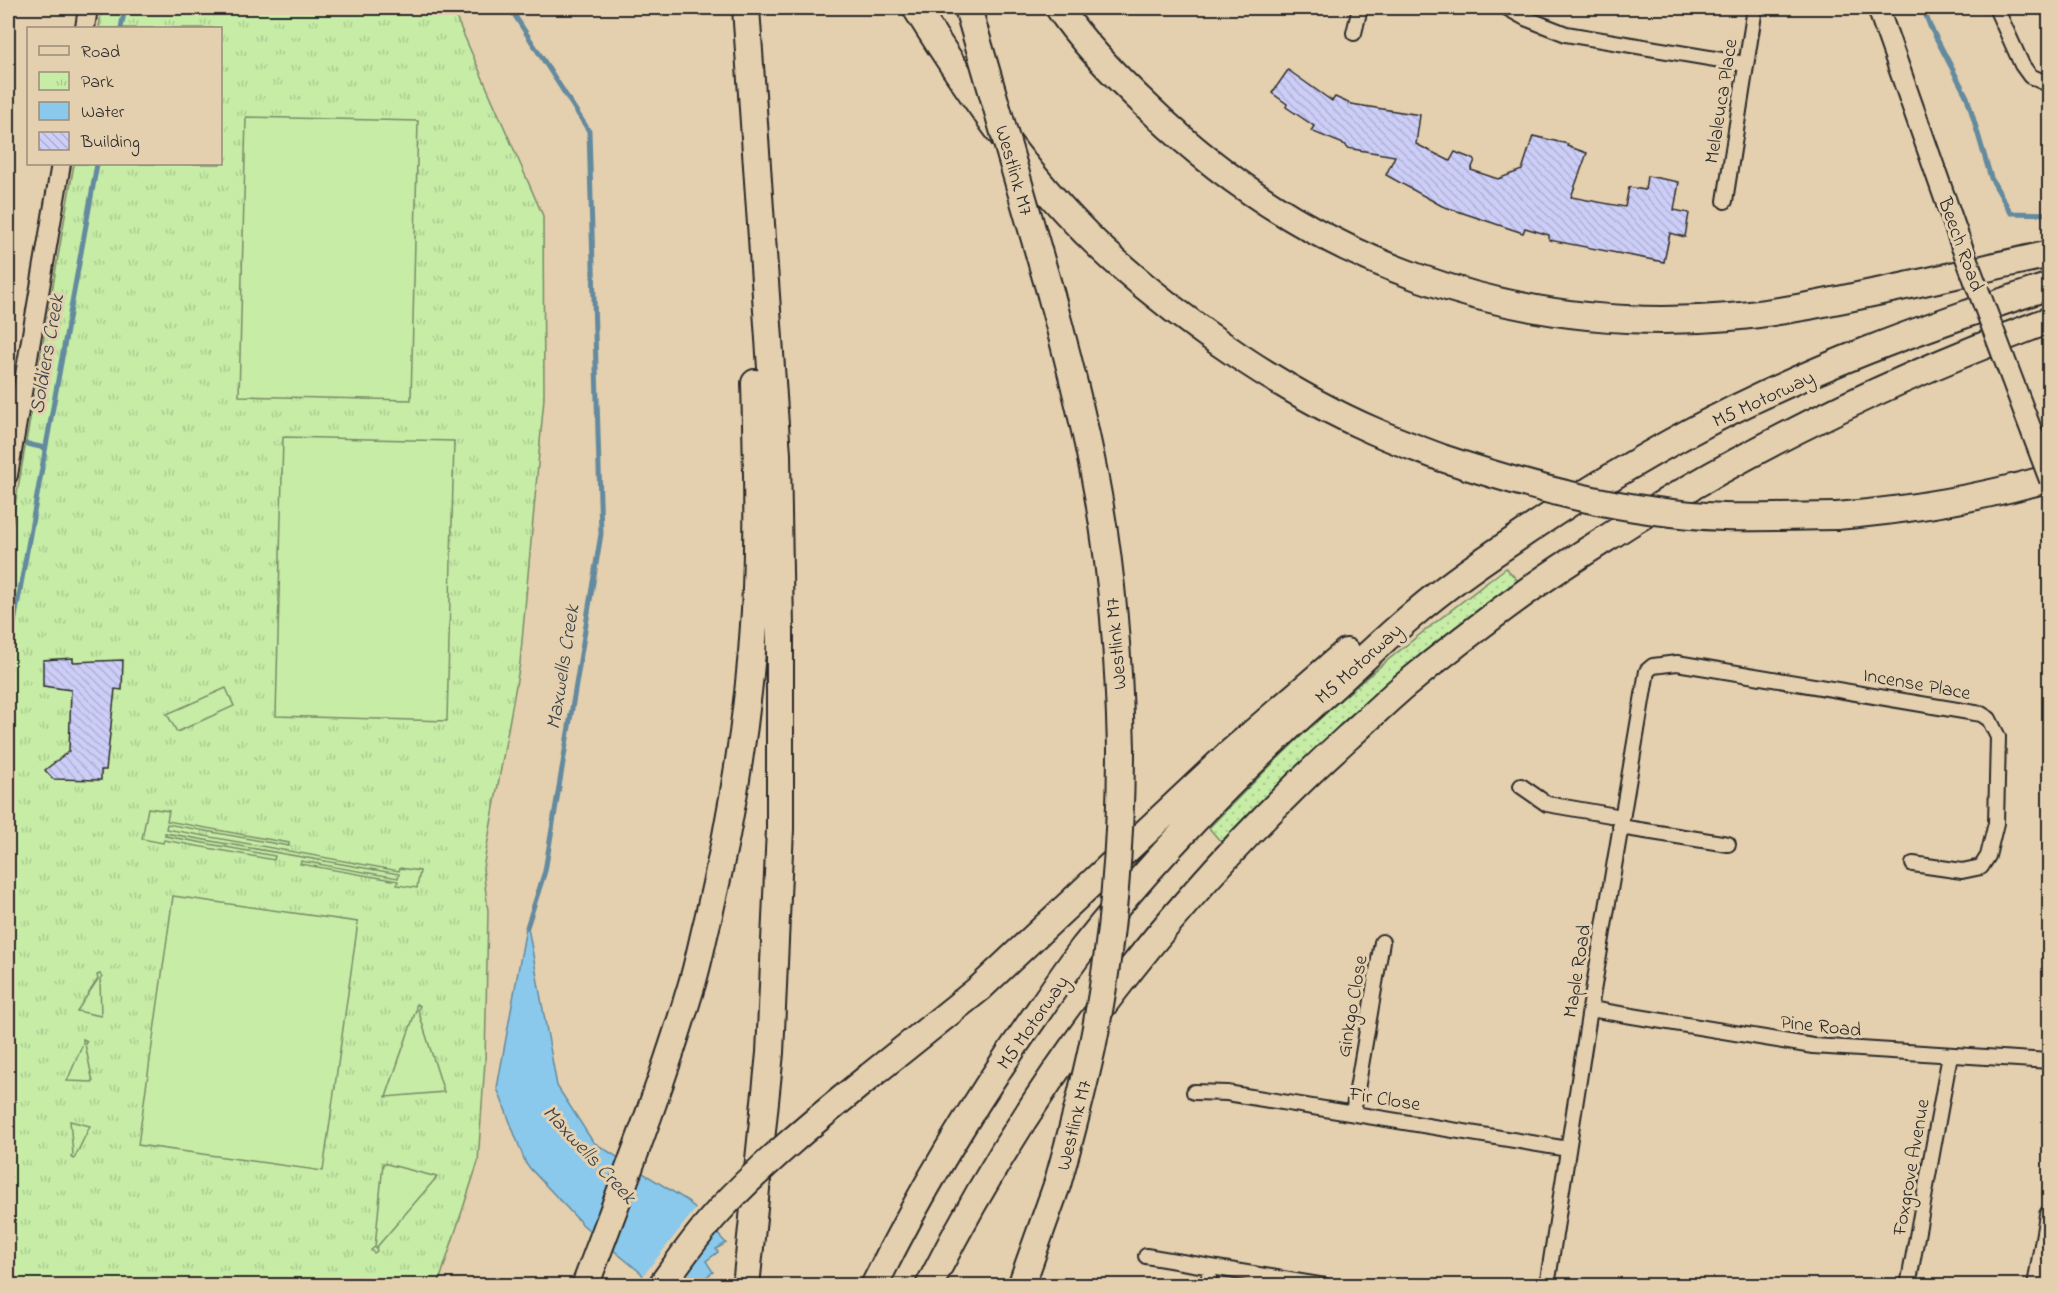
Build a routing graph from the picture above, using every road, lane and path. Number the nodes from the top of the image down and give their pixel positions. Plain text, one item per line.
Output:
1 (88, 8) edge
2 (746, 8) edge
3 (916, 8) edge
4 (968, 8) edge
5 (1059, 8) edge
6 (1360, 8) edge
7 (1508, 8) edge
8 (1755, 8) edge
9 (1878, 8) edge
10 (1996, 8) edge
11 (85, 27) edge
12 (1354, 33) dead end
13 (750, 58) junction
14 (1745, 64) junction
15 (2049, 85) edge
16 (61, 165) edge
17 (1725, 201) dead end
18 (2049, 254) edge
19 (2049, 286) edge
20 (2049, 320) edge
21 (8, 475) edge
22 (2049, 479) edge
23 (1416, 611) junction
24 (1653, 666) joint
25 (1521, 786) dead end
26 (1621, 822) junction
27 (1728, 844) dead end
28 (1913, 864) dead end
29 (1382, 942) dead end
30 (1590, 1009) junction
31 (1950, 1055) junction
32 (2049, 1061) edge
33 (1194, 1092) dead end
34 (1353, 1113) junction
35 (1568, 1149) junction
36 (2049, 1215) edge
37 (1047, 1236) junction
38 (1146, 1256) dead end
39 (1210, 1267) junction
40 (585, 1286) edge
41 (661, 1286) edge
42 (746, 1286) edge
43 (874, 1286) edge
44 (928, 1286) edge
45 (1020, 1286) edge
46 (1037, 1286) edge
47 (1208, 1286) edge
48 (1325, 1286) edge
49 (1547, 1286) edge
50 (1908, 1286) edge
51 (2038, 1286) edge

1 - 11 street
2 - 13 highway
3 - 22 highway, bridge
4 - 37 highway, Westlink M7, bridge
5 - 18 highway
6 - 12 street
7 - 14 street
8 - 14 street, Melaleuca Place
9 - 22 main road, Beech Road, bridge
10 - 15 street
13 - 40 highway
13 - 42 highway
14 - 17 street, Melaleuca Place
16 - 21 street
19 - 23 highway, M5 Motorway
20 - 44 highway
23 - 41 highway, bridge
23 - 43 highway, M5 Motorway
24 - 26 street, Maple Road
24 - 28 street, Incense Place
25 - 26 street
26 - 27 street
26 - 30 street, Maple Road
29 - 34 street, Ginkgo Close
30 - 31 street, Pine Road
30 - 35 street, Maple Road
31 - 32 street, Pine Road
31 - 50 street, Foxgrove Avenue
33 - 34 street, Fir Close
34 - 35 street, Fir Close
35 - 49 street, Maple Road
36 - 51 main road
37 - 45 highway
37 - 46 highway
38 - 39 street
39 - 47 street
39 - 48 street

